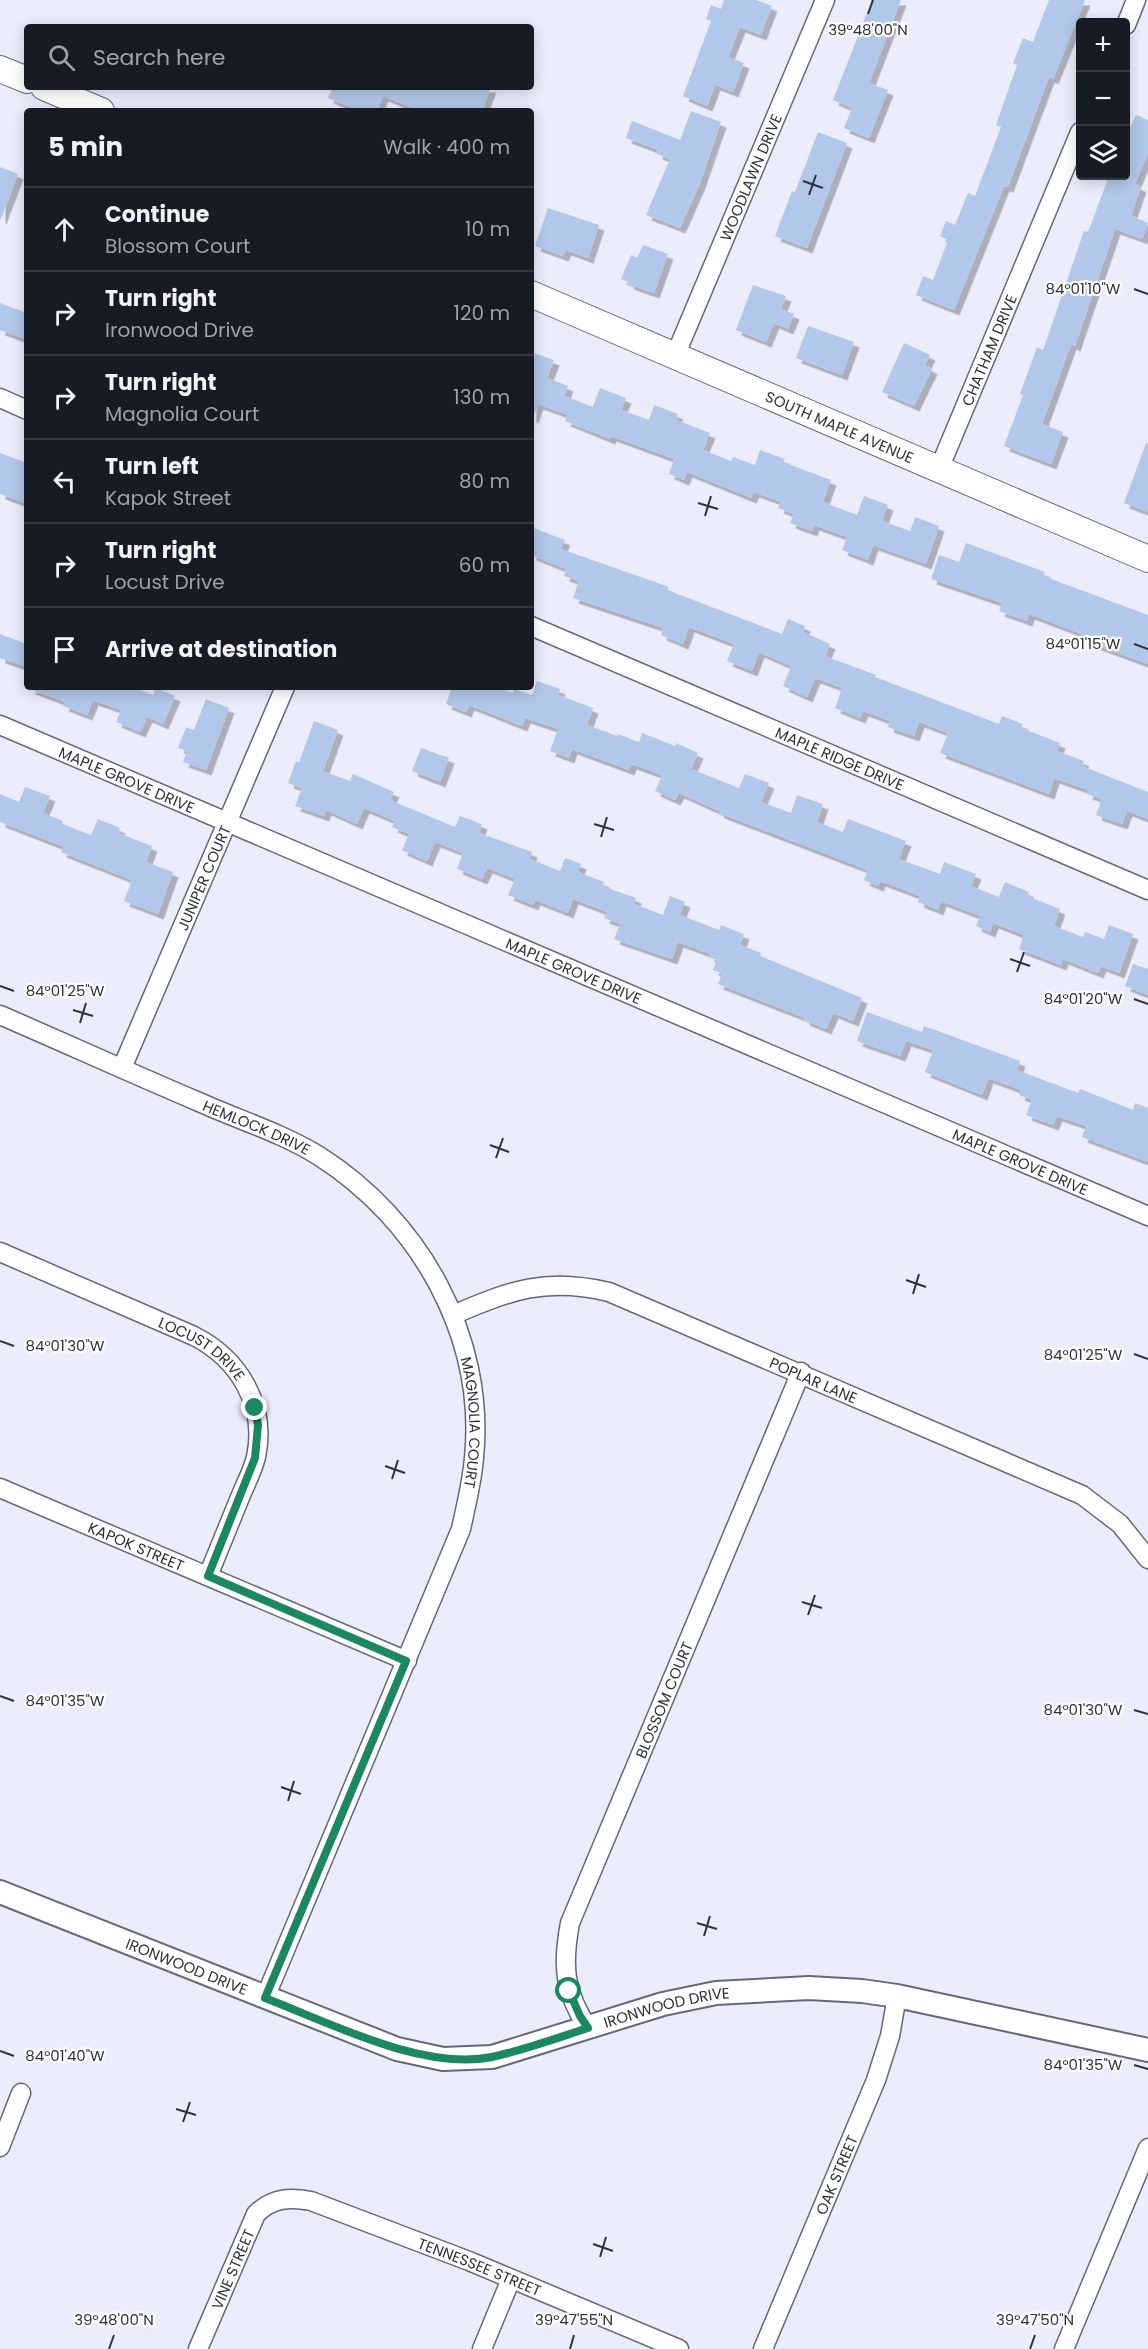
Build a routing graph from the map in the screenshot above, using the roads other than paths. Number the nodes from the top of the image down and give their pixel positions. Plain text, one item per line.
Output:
1 (825, 0) edge
2 (1136, 0) edge
3 (1128, 18) edge
4 (0, 69) edge
5 (24, 79) edge
6 (51, 90) edge
7 (93, 108) edge
8 (1076, 142) edge
9 (534, 295) edge
10 (675, 356) junction
11 (0, 398) edge
12 (24, 409) edge
13 (939, 469) junction
14 (1148, 559) edge
15 (534, 627) edge
16 (284, 690) edge
17 (0, 725) edge
18 (227, 822) junction
19 (1148, 890) edge
20 (0, 1015) edge
21 (122, 1068) junction
22 (1148, 1216) edge
23 (0, 1252) edge
24 (453, 1315) junction
25 (801, 1372) junction
26 (0, 1488) edge
27 (1148, 1559) edge
28 (208, 1576) junction
29 (406, 1661) junction
30 (0, 1892) edge
31 (897, 1995) junction
32 (265, 1998) junction
33 (588, 2028) junction
34 (1148, 2050) edge
35 (21, 2093) dead end
36 (0, 2147) edge
37 (1148, 2148) edge
38 (277, 2199) joint
39 (511, 2279) junction
40 (198, 2349) edge
41 (482, 2349) edge
42 (679, 2349) edge
43 (763, 2349) edge
44 (1064, 2349) edge

1 - 10 street, WOODLAWN DRIVE
2 - 3 street
4 - 5 main road
6 - 7 main road
8 - 13 street, CHATHAM DRIVE
9 - 10 main road, SOUTH MAPLE AVENUE
10 - 13 main road, SOUTH MAPLE AVENUE
11 - 12 street
13 - 14 main road, SOUTH MAPLE AVENUE
15 - 19 street, MAPLE RIDGE DRIVE
16 - 18 street, JUNIPER COURT
17 - 18 street, MAPLE GROVE DRIVE
18 - 21 street, JUNIPER COURT
18 - 22 street, MAPLE GROVE DRIVE
20 - 21 street, HEMLOCK DRIVE
21 - 24 street, HEMLOCK DRIVE
23 - 28 street, LOCUST DRIVE
24 - 25 street, POPLAR LANE
24 - 29 street, MAGNOLIA COURT
25 - 27 street, POPLAR LANE
25 - 33 street, BLOSSOM COURT
26 - 28 street, KAPOK STREET
28 - 29 street, KAPOK STREET
29 - 32 street, MAGNOLIA COURT
30 - 32 street, IRONWOOD DRIVE
31 - 33 street, IRONWOOD DRIVE
31 - 34 street, IRONWOOD DRIVE
31 - 43 street, OAK STREET
32 - 33 street, IRONWOOD DRIVE
35 - 36 street
37 - 44 street
38 - 39 street, TENNESSEE STREET
38 - 40 street, VINE STREET
39 - 41 street
39 - 42 street, TENNESSEE STREET

